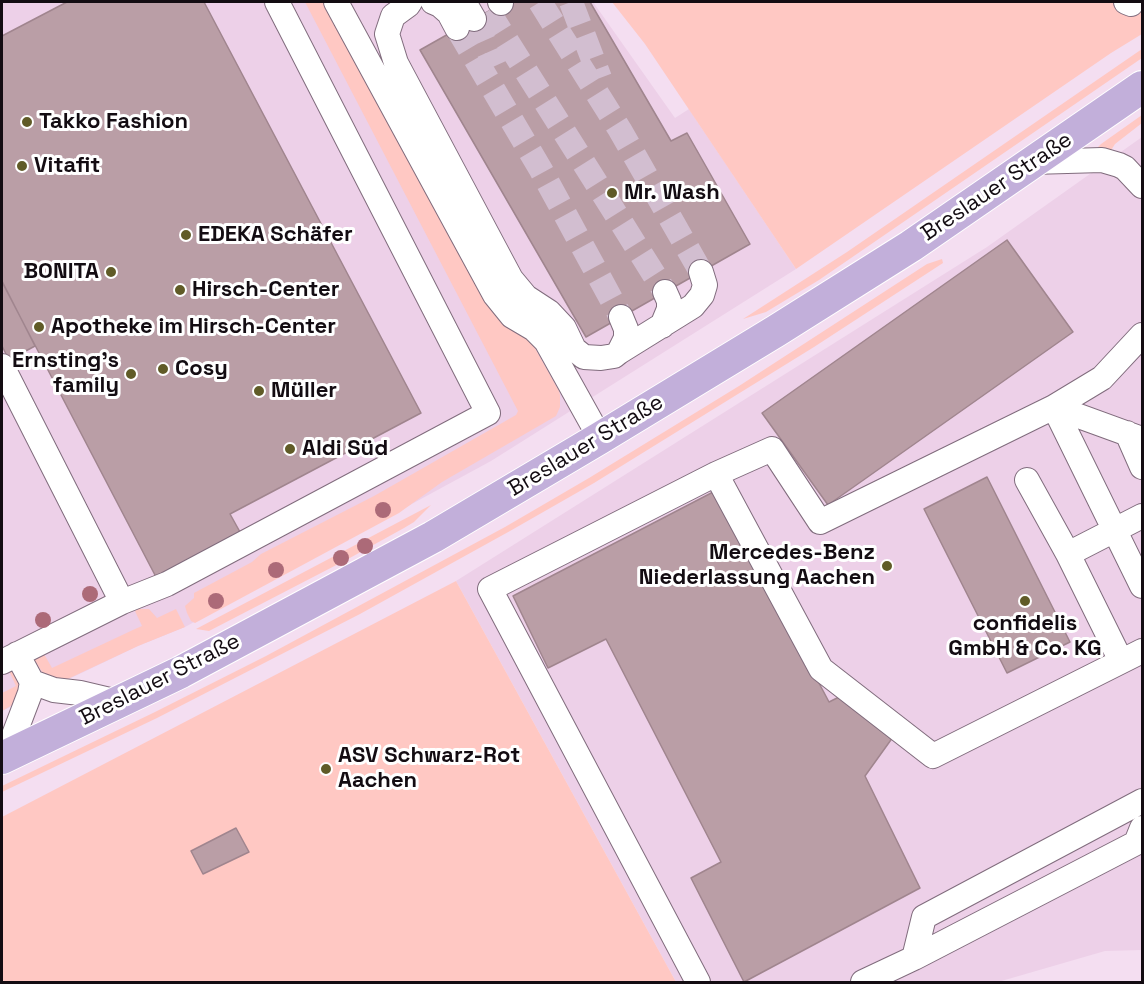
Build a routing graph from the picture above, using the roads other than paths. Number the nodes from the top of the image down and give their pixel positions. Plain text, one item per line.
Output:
1 (277, 2) edge
2 (336, 2) edge
3 (410, 2) edge
4 (433, 2) edge
5 (481, 9) edge
6 (1143, 87) edge
7 (1032, 162) junction
8 (1143, 186) edge
9 (701, 272) tunnel mouth
10 (665, 292) tunnel mouth
11 (621, 317) tunnel mouth
12 (662, 326) junction
13 (1143, 335) edge
14 (619, 352) junction
15 (2, 366) edge
16 (1054, 407) junction
17 (1135, 436) edge
18 (600, 438) junction
19 (1143, 467) edge
20 (716, 474) junction
21 (1027, 480) dead end
22 (1143, 516) edge
23 (1114, 530) junction
24 (1068, 554) junction
25 (1143, 586) edge
26 (122, 602) junction
27 (1143, 651) edge
28 (9, 658) edge
29 (1121, 661) junction
30 (32, 681) junction
31 (118, 702) junction
32 (4, 757) edge
33 (1143, 801) edge
34 (1143, 828) edge
35 (914, 958) junction
36 (698, 982) edge
37 (863, 982) edge

1 - 26 lane
2 - 18 lane
3 - 14 lane
4 - 5 lane
6 - 7 main road, Breslauer Straße
7 - 8 lane
7 - 18 main road, Breslauer Straße
9 - 12 lane
10 - 12 lane
11 - 14 lane
12 - 14 lane
13 - 16 lane
15 - 26 lane
16 - 17 lane
16 - 20 lane
16 - 23 lane
17 - 19 lane
18 - 31 main road, Breslauer Straße
20 - 29 lane
20 - 36 lane
21 - 24 lane
22 - 23 lane
23 - 24 lane
23 - 25 lane
24 - 29 lane
26 - 28 lane
27 - 29 lane
28 - 30 lane
30 - 31 lane
30 - 32 lane
31 - 32 main road, Breslauer Straße
33 - 35 lane
34 - 35 lane
35 - 37 lane

